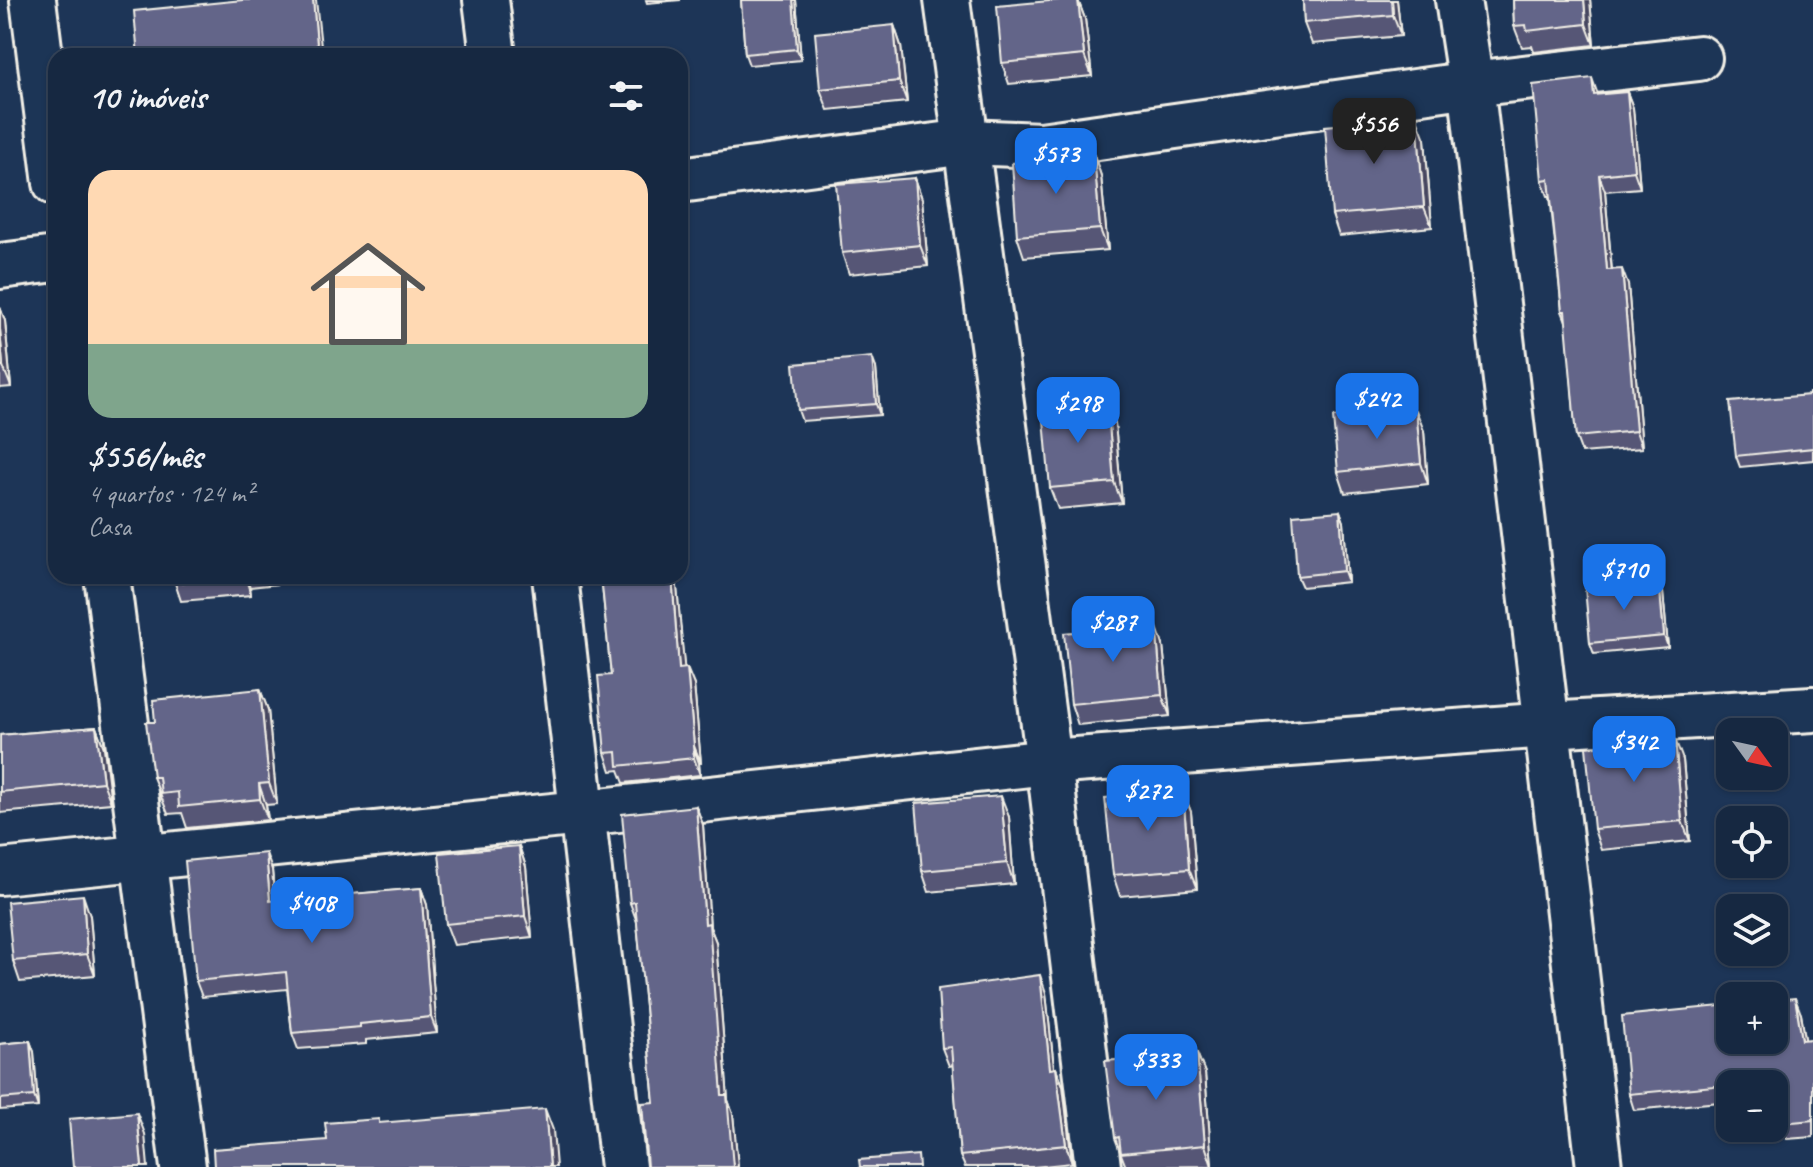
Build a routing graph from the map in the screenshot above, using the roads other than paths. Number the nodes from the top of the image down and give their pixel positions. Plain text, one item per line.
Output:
1 (33, 0) edge
2 (486, 0) edge
3 (947, 0) edge
4 (1458, 0) edge
5 (492, 48) edge
6 (1699, 58) dead end
7 (1471, 84) junction
8 (48, 119) edge
9 (966, 142) junction
10 (688, 179) edge
11 (48, 260) edge
12 (0, 266) edge
13 (108, 584) edge
14 (556, 584) edge
15 (1813, 709) edge
16 (1548, 725) junction
17 (1049, 762) junction
18 (582, 813) junction
19 (145, 857) junction
20 (0, 872) edge
21 (183, 1167) edge
22 (623, 1167) edge
23 (1098, 1167) edge
24 (1599, 1167) edge

1 - 8 street
2 - 5 street
3 - 9 street
4 - 7 street
6 - 7 street
7 - 9 street
7 - 16 street
9 - 10 street
9 - 17 street
11 - 12 street
13 - 19 street
14 - 18 street
15 - 16 street
16 - 17 street
16 - 24 street
17 - 18 street
17 - 23 street
18 - 19 street
18 - 22 street
19 - 20 street
19 - 21 street

